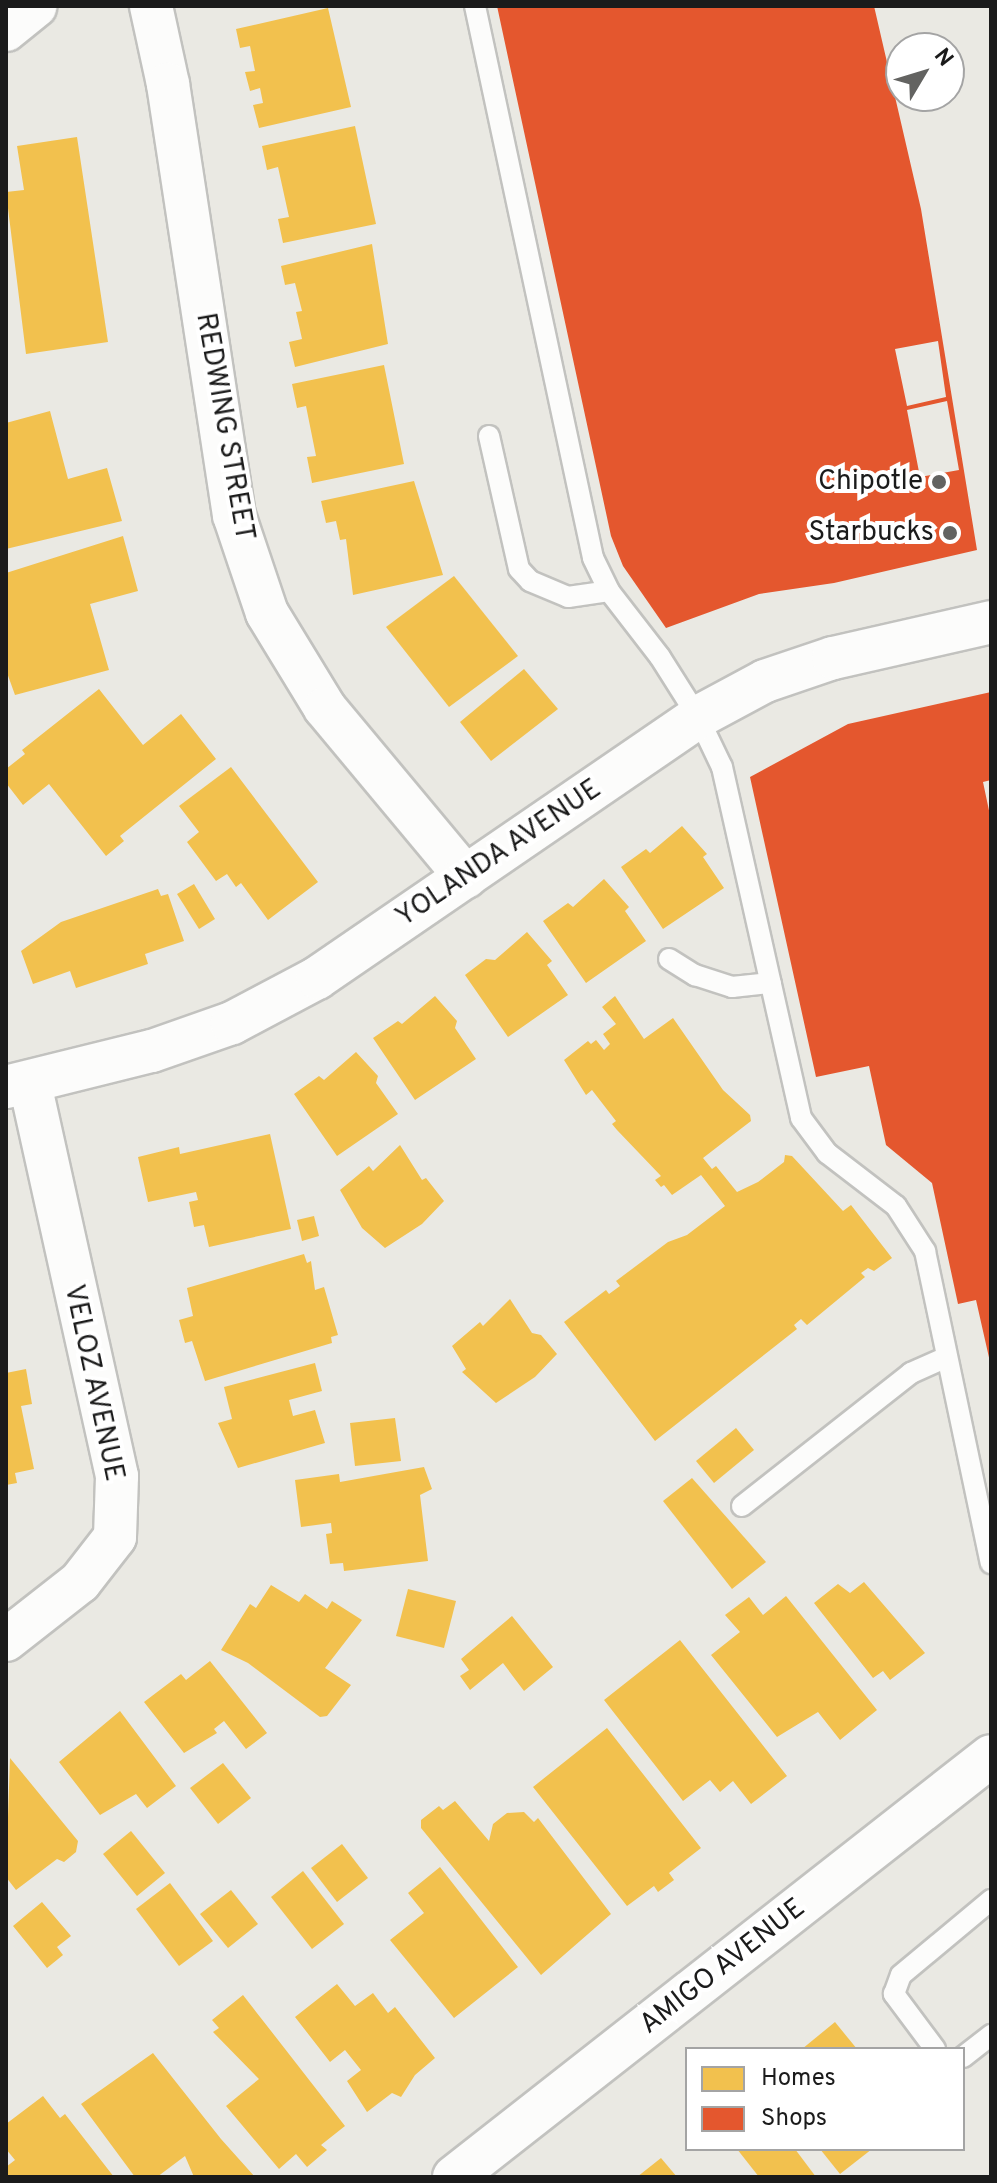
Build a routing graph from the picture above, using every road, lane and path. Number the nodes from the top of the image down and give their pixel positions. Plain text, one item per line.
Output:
1 (36, 6) edge
2 (151, 6) edge
3 (475, 6) edge
4 (6, 30) edge
5 (489, 436) dead end
6 (609, 591) junction
7 (991, 622) edge
8 (698, 717) junction
9 (466, 877) junction
10 (669, 959) dead end
11 (771, 983) junction
12 (18, 1085) edge
13 (947, 1357) junction
14 (742, 1506) dead end
15 (991, 1563) edge
16 (6, 1640) edge
17 (991, 1756) edge
18 (991, 1900) edge
19 (991, 2035) edge
20 (934, 2047) edge
21 (965, 2055) edge
22 (454, 2177) edge

1 - 4 street
2 - 9 street, REDWING STREET
3 - 6 lane
5 - 6 lane
6 - 8 lane
7 - 8 street, YOLANDA AVENUE
8 - 9 street, YOLANDA AVENUE
8 - 11 lane
9 - 12 street, YOLANDA AVENUE
10 - 11 lane
11 - 13 lane
12 - 16 street, VELOZ AVENUE
13 - 14 lane
13 - 15 lane
17 - 22 street, AMIGO AVENUE
18 - 20 lane
19 - 21 lane

